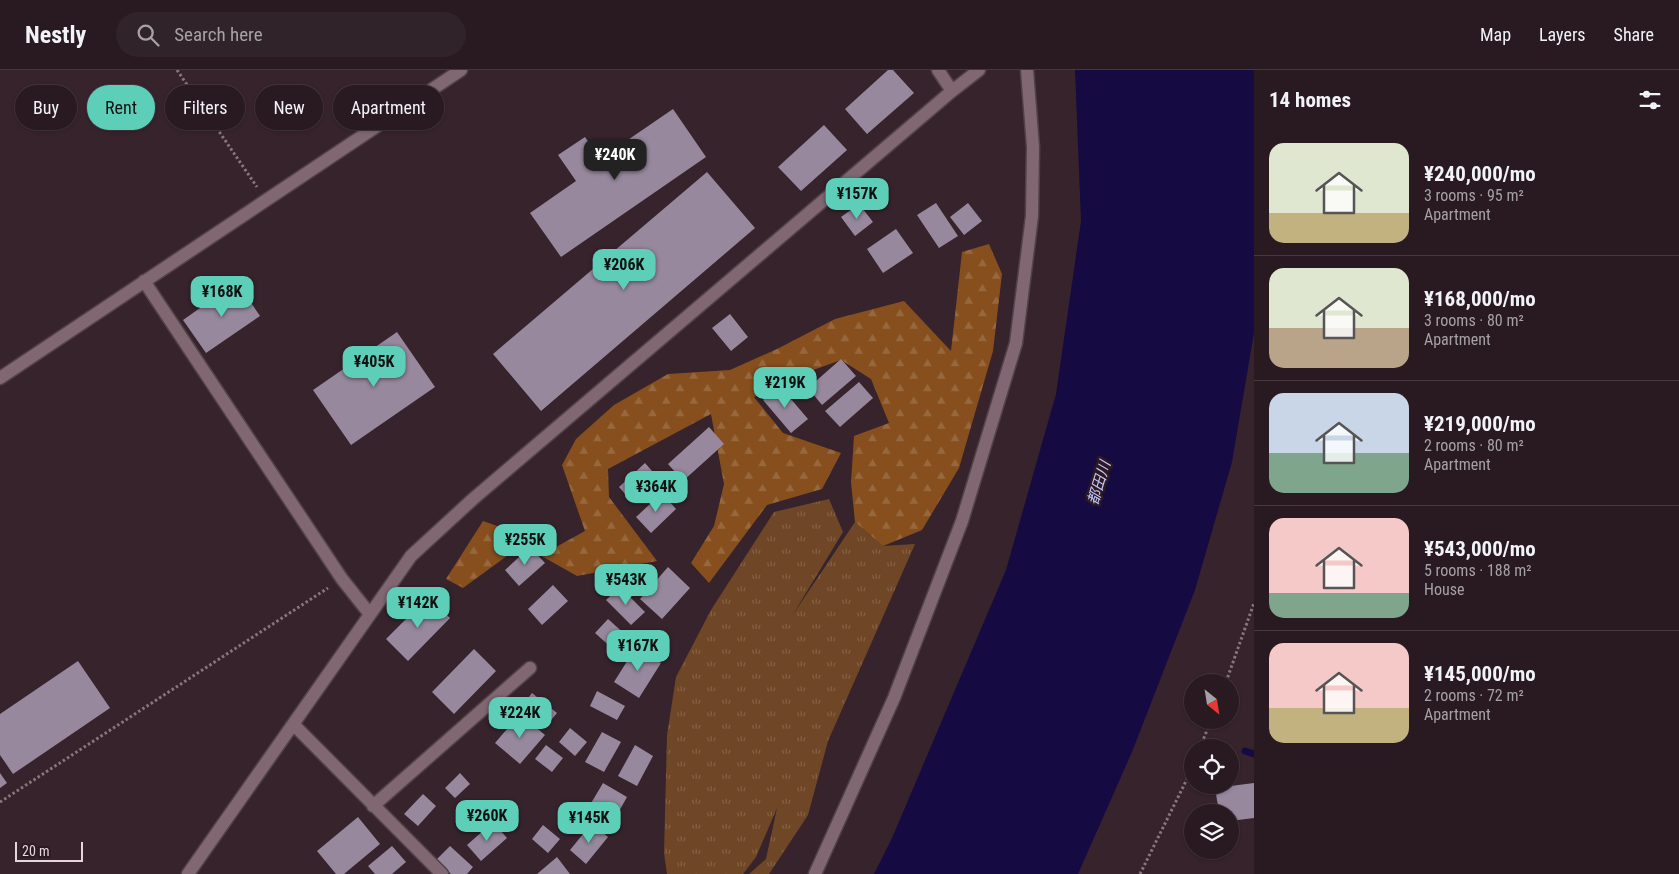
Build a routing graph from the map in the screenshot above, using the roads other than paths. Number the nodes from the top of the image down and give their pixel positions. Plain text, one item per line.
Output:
1 (461, 70) edge
2 (938, 70) edge
3 (978, 70) edge
4 (1027, 70) edge
5 (952, 92) junction
6 (144, 281) junction
7 (0, 378) edge
8 (369, 613) junction
9 (530, 668) dead end
10 (294, 725) junction
11 (373, 806) junction
12 (188, 874) edge
13 (442, 874) edge
14 (815, 874) edge

1 - 6 street
2 - 5 street
3 - 5 street
4 - 14 street
5 - 8 street
6 - 7 street
6 - 8 street
8 - 10 street
9 - 11 street
10 - 11 street
10 - 12 street
11 - 13 street

